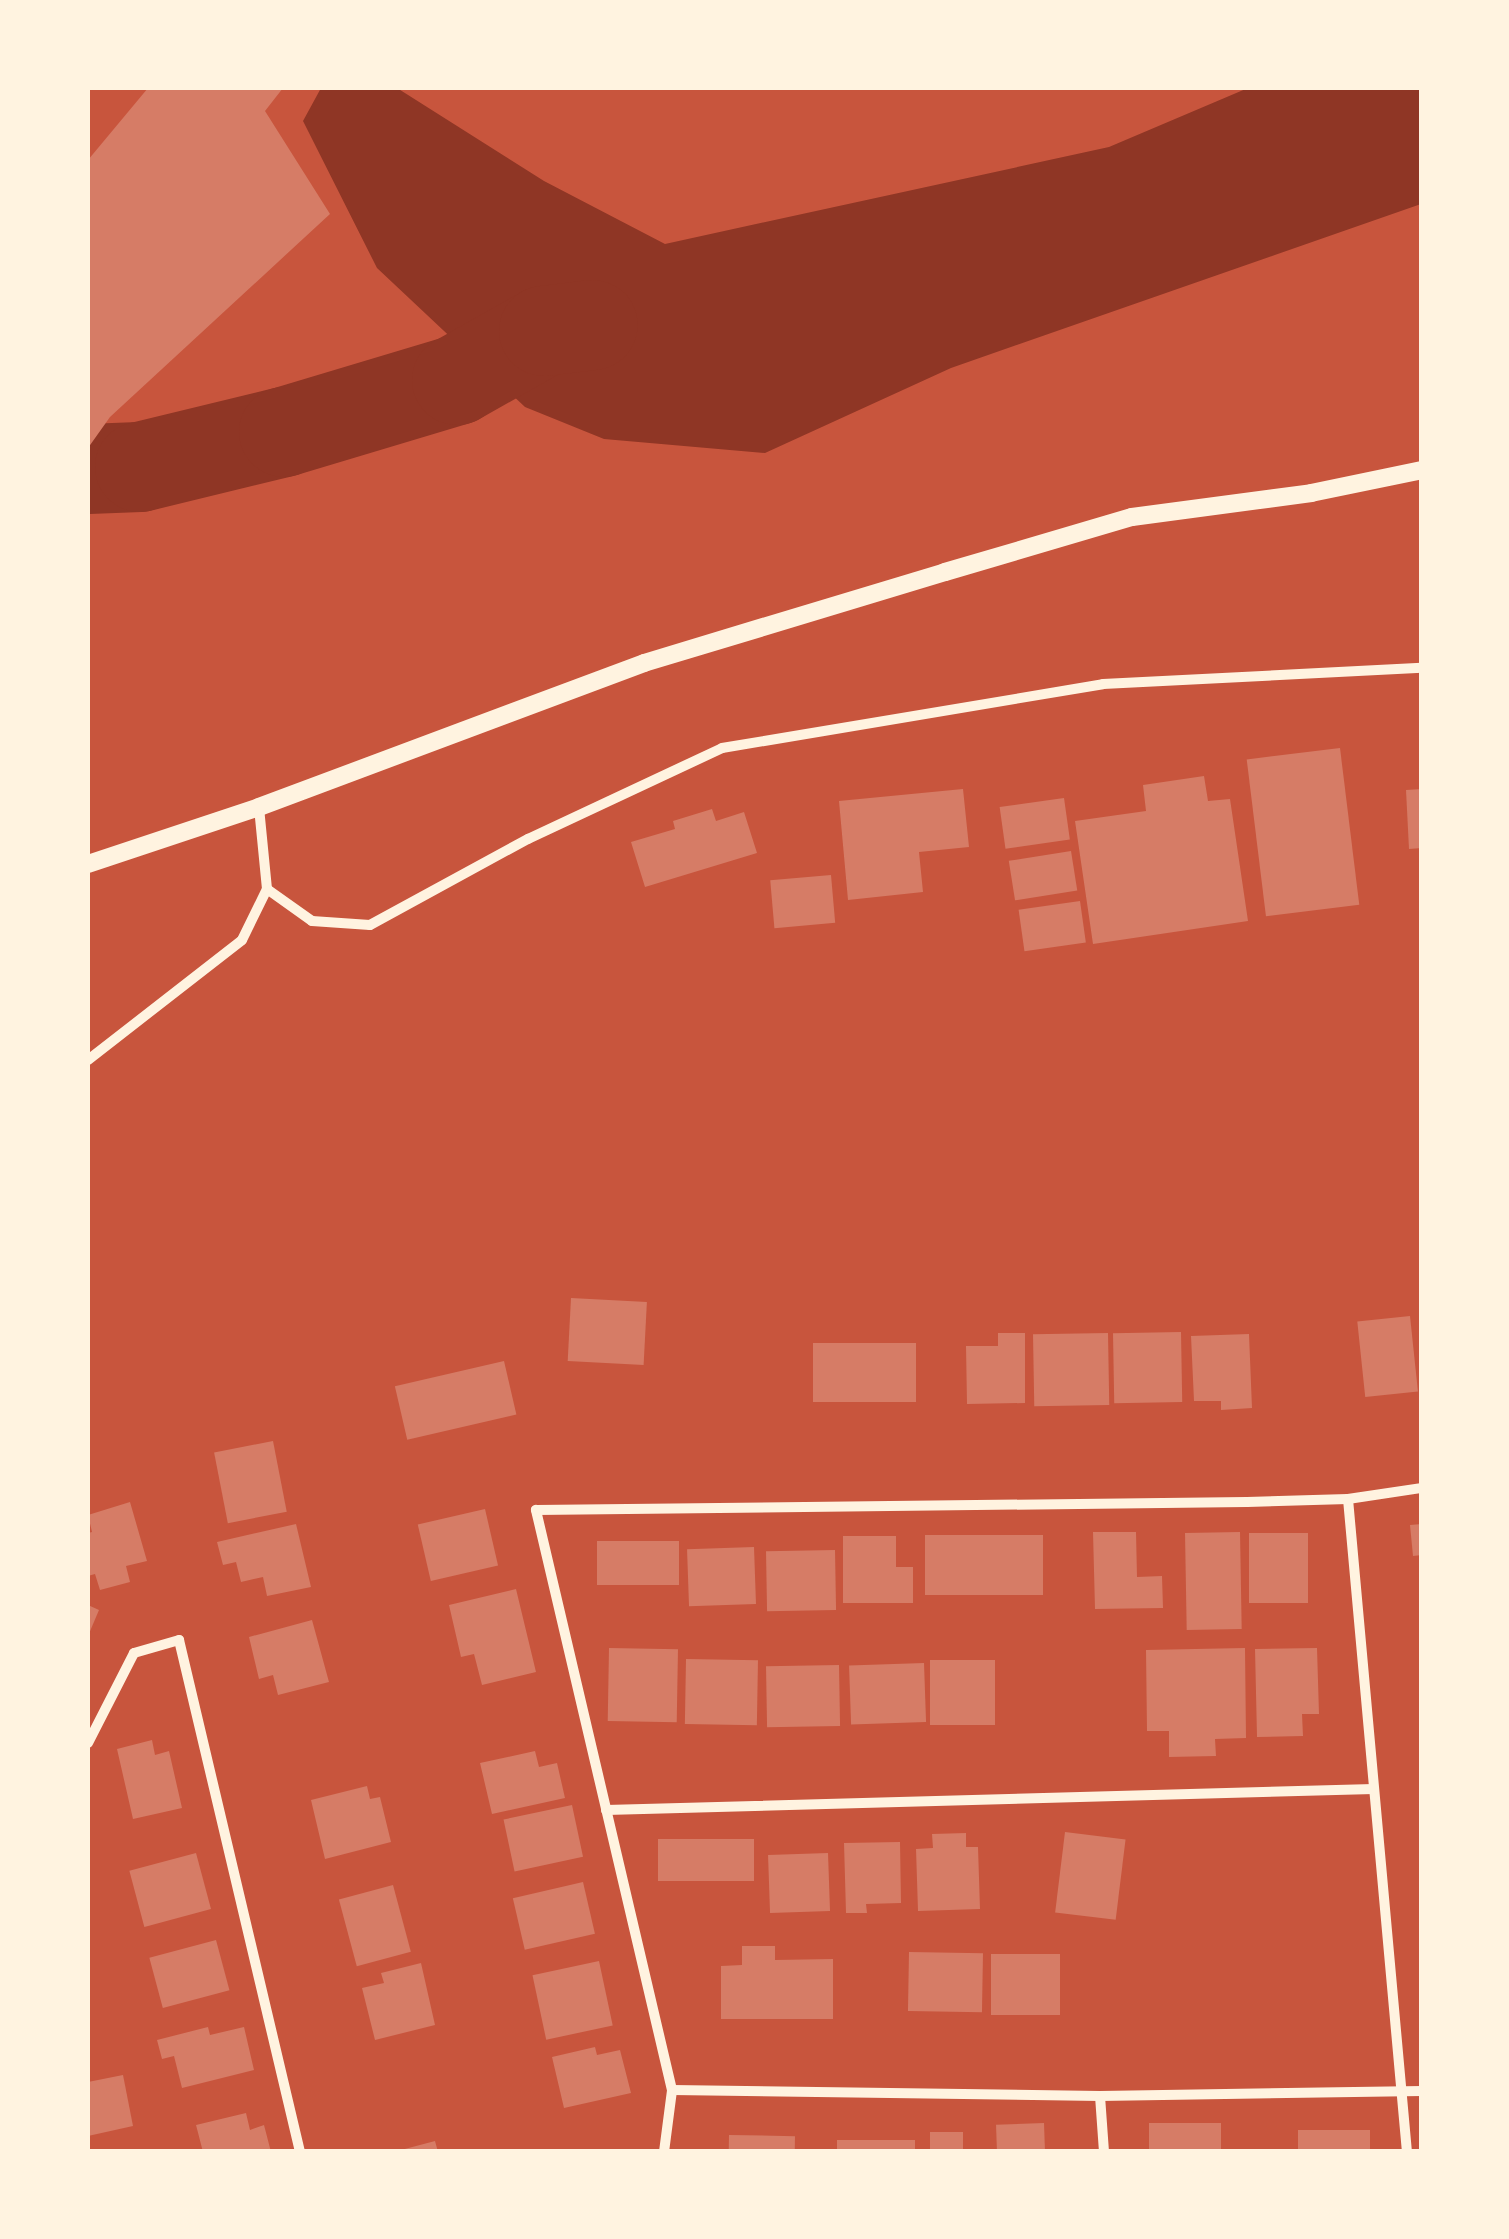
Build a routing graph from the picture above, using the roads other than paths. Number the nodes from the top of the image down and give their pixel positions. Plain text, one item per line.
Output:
1 (1422, 470) edge
2 (1422, 668) edge
3 (260, 807) junction
4 (88, 864) edge
5 (267, 889) junction
6 (88, 1060) edge
7 (1422, 1488) edge
8 (1348, 1498) junction
9 (88, 1743) edge
10 (1374, 1789) junction
11 (606, 1810) junction
12 (672, 2090) junction
13 (1401, 2091) junction
14 (1422, 2091) edge
15 (1100, 2096) junction
16 (300, 2152) edge
17 (664, 2152) edge
18 (1104, 2152) edge
19 (1407, 2152) edge

1 - 3 street
2 - 5 street
3 - 4 street
3 - 5 street
5 - 6 street
7 - 8 street
8 - 10 street
8 - 11 street
9 - 16 street
10 - 11 street
10 - 13 street
11 - 12 street
12 - 15 street
12 - 17 street
13 - 14 street
13 - 15 street
13 - 19 street
15 - 18 street

